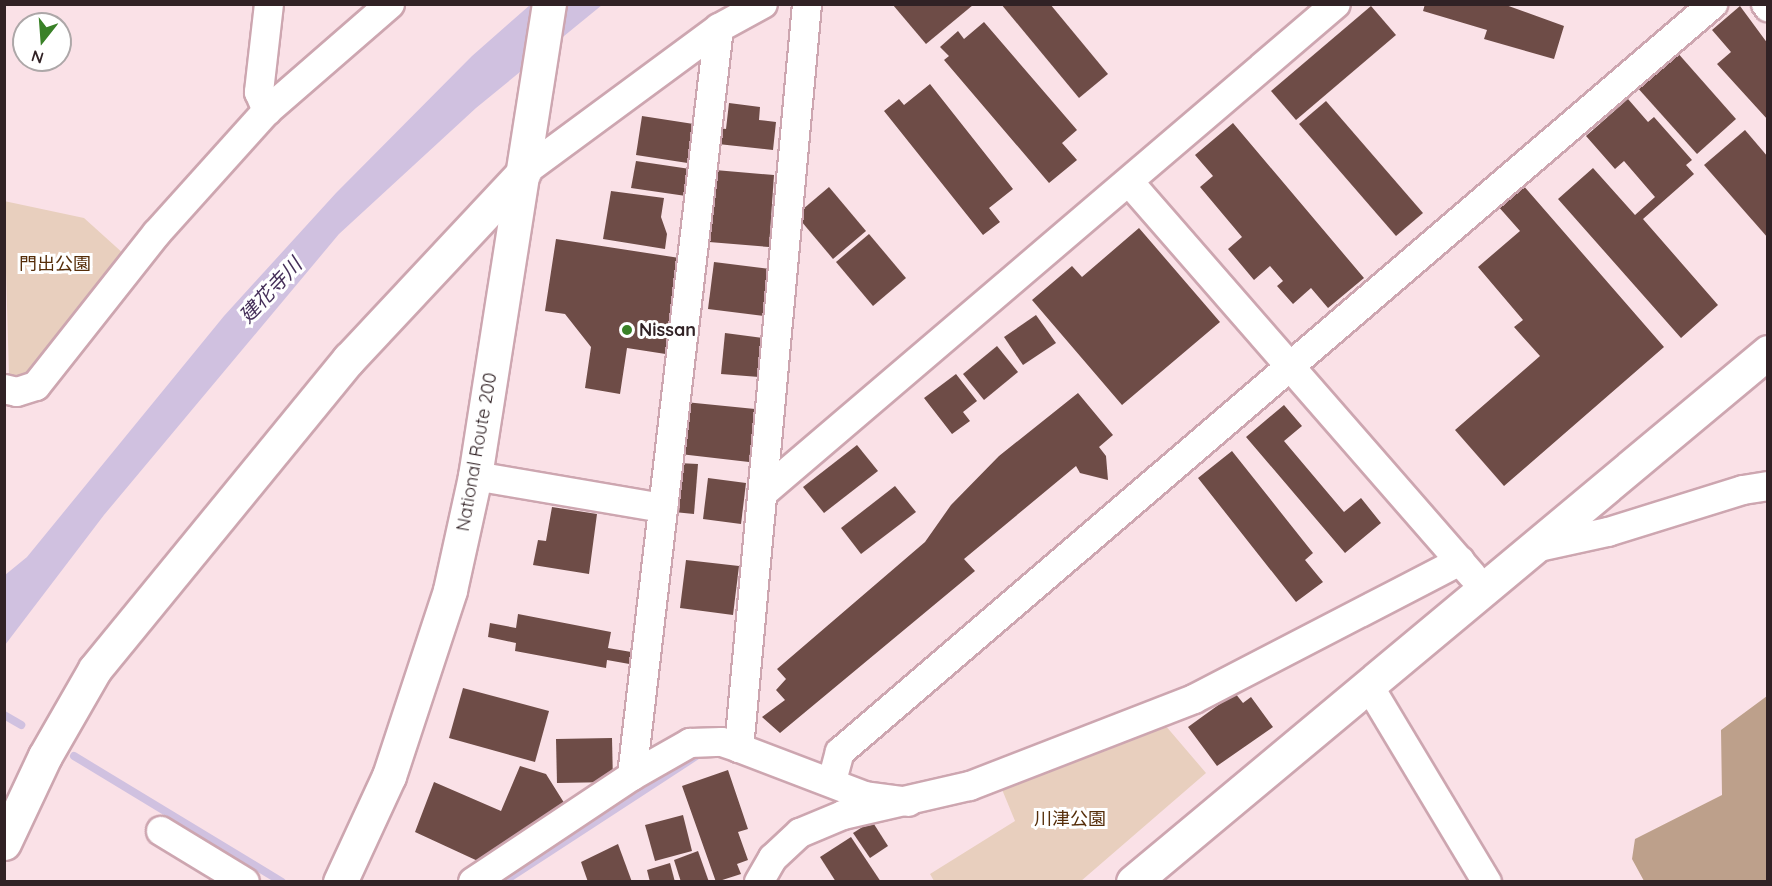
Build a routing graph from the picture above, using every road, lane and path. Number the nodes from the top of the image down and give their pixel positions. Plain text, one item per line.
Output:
1 (269, 4) edge
2 (390, 4) edge
3 (549, 4) edge
4 (763, 4) edge
5 (807, 4) edge
6 (1336, 4) edge
7 (1713, 4) edge
8 (719, 28) junction
9 (267, 111) junction
10 (524, 172) junction
11 (1130, 183) junction
12 (1767, 352) edge
13 (1291, 365) junction
14 (4, 389) edge
15 (475, 476) junction
16 (1767, 486) edge
17 (763, 493) junction
18 (663, 508) junction
19 (1534, 548) junction
20 (1460, 561) junction
21 (1482, 588) junction
22 (1369, 686) junction
23 (739, 748) junction
24 (632, 776) junction
25 (832, 781) junction
26 (909, 802) junction
27 (162, 831) dead end
28 (4, 843) edge
29 (245, 882) edge
30 (340, 882) edge
31 (473, 882) edge
32 (759, 882) edge
33 (1133, 882) edge
34 (1487, 882) edge

1 - 9 street
2 - 9 street
3 - 10 main road, National Route 200
4 - 8 street
5 - 17 street
6 - 11 street
7 - 13 street
8 - 10 street
8 - 18 street
9 - 14 street
10 - 15 main road, National Route 200
10 - 28 main road
11 - 13 street
11 - 17 street
12 - 19 main road
13 - 20 street
13 - 25 street
15 - 18 street
15 - 30 main road, National Route 200
16 - 19 street
17 - 23 street
18 - 24 street
19 - 21 main road
20 - 21 street
20 - 26 street
21 - 22 main road
22 - 33 main road
22 - 34 street
23 - 24 street
23 - 25 street
24 - 31 street
25 - 26 street
26 - 32 street
27 - 29 street

